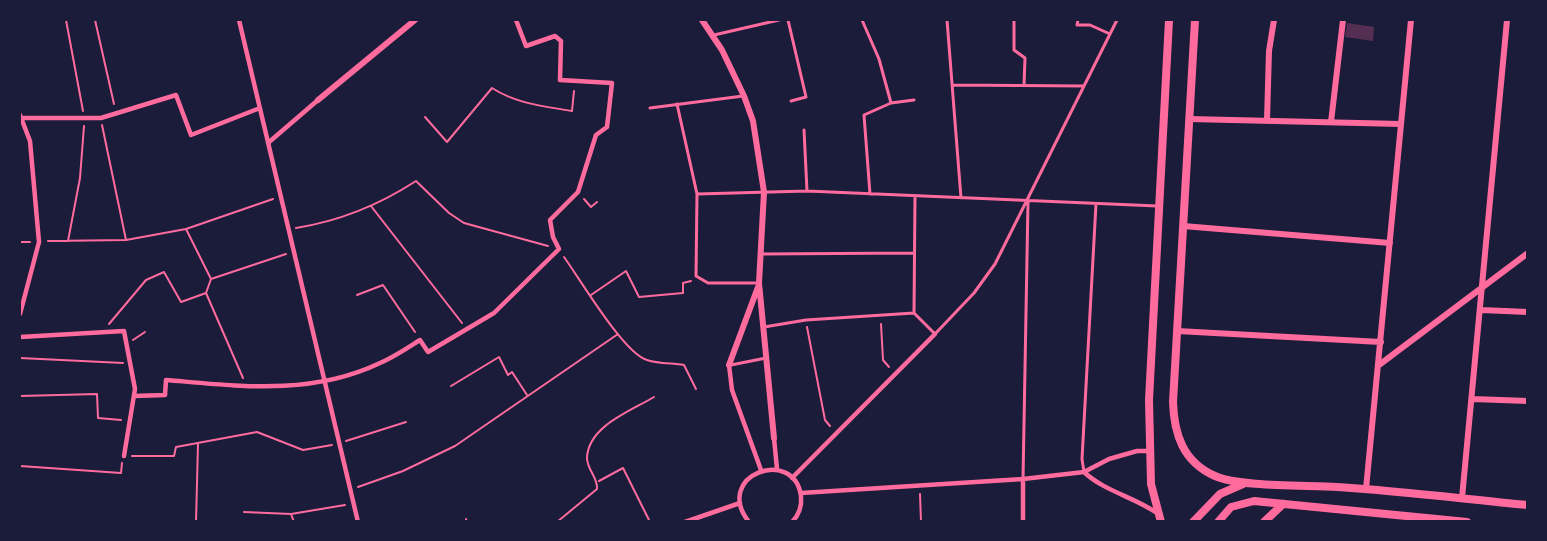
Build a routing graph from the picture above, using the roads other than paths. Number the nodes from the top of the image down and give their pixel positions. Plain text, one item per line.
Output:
1 (239, 20) edge
2 (415, 20) edge
3 (516, 20) edge
4 (702, 20) edge
5 (778, 20) edge
6 (788, 20) edge
7 (862, 20) edge
8 (947, 20) edge
9 (1014, 20) edge
10 (1078, 20) edge
11 (1117, 20) edge
12 (1169, 20) edge
13 (1195, 20) edge
14 (1274, 20) edge
15 (1343, 20) edge
16 (1411, 20) edge
17 (1507, 20) edge
18 (1110, 34) junction
19 (712, 36) junction
20 (952, 85) junction
21 (1024, 85) junction
22 (1084, 86) junction
23 (744, 96) junction
24 (318, 100) joint
25 (914, 100) dead end
26 (791, 101) dead end
27 (891, 103) junction
28 (677, 104) junction
29 (260, 108) junction
30 (650, 108) dead end
31 (20, 116) edge
32 (1190, 119) junction
33 (1267, 120) junction
34 (1331, 122) junction
35 (1401, 124) junction
36 (804, 130) dead end
37 (268, 143) junction
38 (807, 191) junction
39 (764, 192) junction
40 (698, 194) junction
41 (870, 194) junction
42 (915, 196) junction
43 (961, 198) junction
44 (1028, 201) junction
45 (1096, 204) junction
46 (1157, 206) junction
47 (1183, 226) junction
48 (1390, 243) junction
49 (914, 253) junction
50 (1527, 253) edge
51 (761, 254) junction
52 (759, 283) junction
53 (1483, 287) junction
54 (1481, 310) junction
55 (1527, 312) edge
56 (914, 313) junction
57 (20, 314) edge
58 (764, 327) junction
59 (1177, 331) junction
60 (935, 334) junction
61 (20, 337) edge
62 (1381, 342) junction
63 (768, 357) junction
64 (729, 365) junction
65 (1379, 365) junction
66 (325, 382) junction
67 (134, 396) junction
68 (1473, 399) junction
69 (1527, 401) edge
70 (774, 438) joint
71 (1149, 451) junction
72 (124, 456) road end
73 (777, 469) junction
74 (761, 470) junction
75 (1084, 471) junction
76 (792, 478) junction
77 (1023, 479) junction
78 (1247, 483) junction
79 (1366, 489) junction
80 (801, 493) junction
81 (1462, 498) junction
82 (740, 503) junction
83 (1283, 504) junction
84 (1527, 505) edge
85 (1160, 518) edge
86 (358, 522) edge
87 (685, 522) edge
88 (749, 522) edge
89 (792, 522) edge
90 (1023, 522) edge
91 (1193, 522) edge
92 (1218, 522) edge
93 (1264, 522) edge
94 (1467, 522) edge

1 - 29 street
2 - 24 street
3 - 66 street
4 - 19 street
5 - 19 lane
6 - 26 lane
7 - 27 lane
8 - 20 lane
9 - 21 lane
10 - 18 lane
11 - 18 lane
12 - 46 street
13 - 32 street
14 - 33 street
15 - 34 street
16 - 35 street
17 - 53 street
18 - 22 lane
19 - 23 street
20 - 21 lane
20 - 43 lane
21 - 22 lane
22 - 44 lane
23 - 28 lane
23 - 39 street
24 - 37 street
25 - 27 lane
27 - 41 lane
28 - 30 lane
28 - 40 lane
29 - 31 street
29 - 37 street
31 - 57 street
32 - 33 street
32 - 47 street
33 - 34 street
34 - 35 street
35 - 48 street
36 - 38 lane
37 - 66 street
38 - 39 lane
38 - 41 lane
39 - 40 lane
39 - 51 street
40 - 52 lane
41 - 42 lane
42 - 43 lane
42 - 49 lane
43 - 44 lane
44 - 45 lane
44 - 60 lane
44 - 77 lane
45 - 46 lane
45 - 75 lane
46 - 71 street
47 - 48 street
47 - 59 street
48 - 62 street
49 - 51 lane
49 - 56 lane
50 - 53 street
51 - 52 street
52 - 58 street
52 - 64 street
53 - 54 street
53 - 65 street
54 - 55 street
54 - 68 street
56 - 58 lane
56 - 60 lane
58 - 63 street
59 - 62 street
59 - 78 street
60 - 76 street
61 - 67 street
62 - 65 street
63 - 64 lane
63 - 70 street
64 - 74 street
65 - 79 street
66 - 67 street
66 - 86 street
67 - 72 street
68 - 69 street
68 - 81 street
70 - 73 street
71 - 75 street
71 - 85 street
73 - 74 street
73 - 76 street
74 - 82 street
75 - 77 street
75 - 85 street
76 - 80 street
77 - 80 street
77 - 90 street
78 - 79 street
78 - 91 street
79 - 81 street
80 - 89 street
81 - 84 street
82 - 87 street
82 - 88 street
83 - 92 street
83 - 93 street
83 - 94 street

